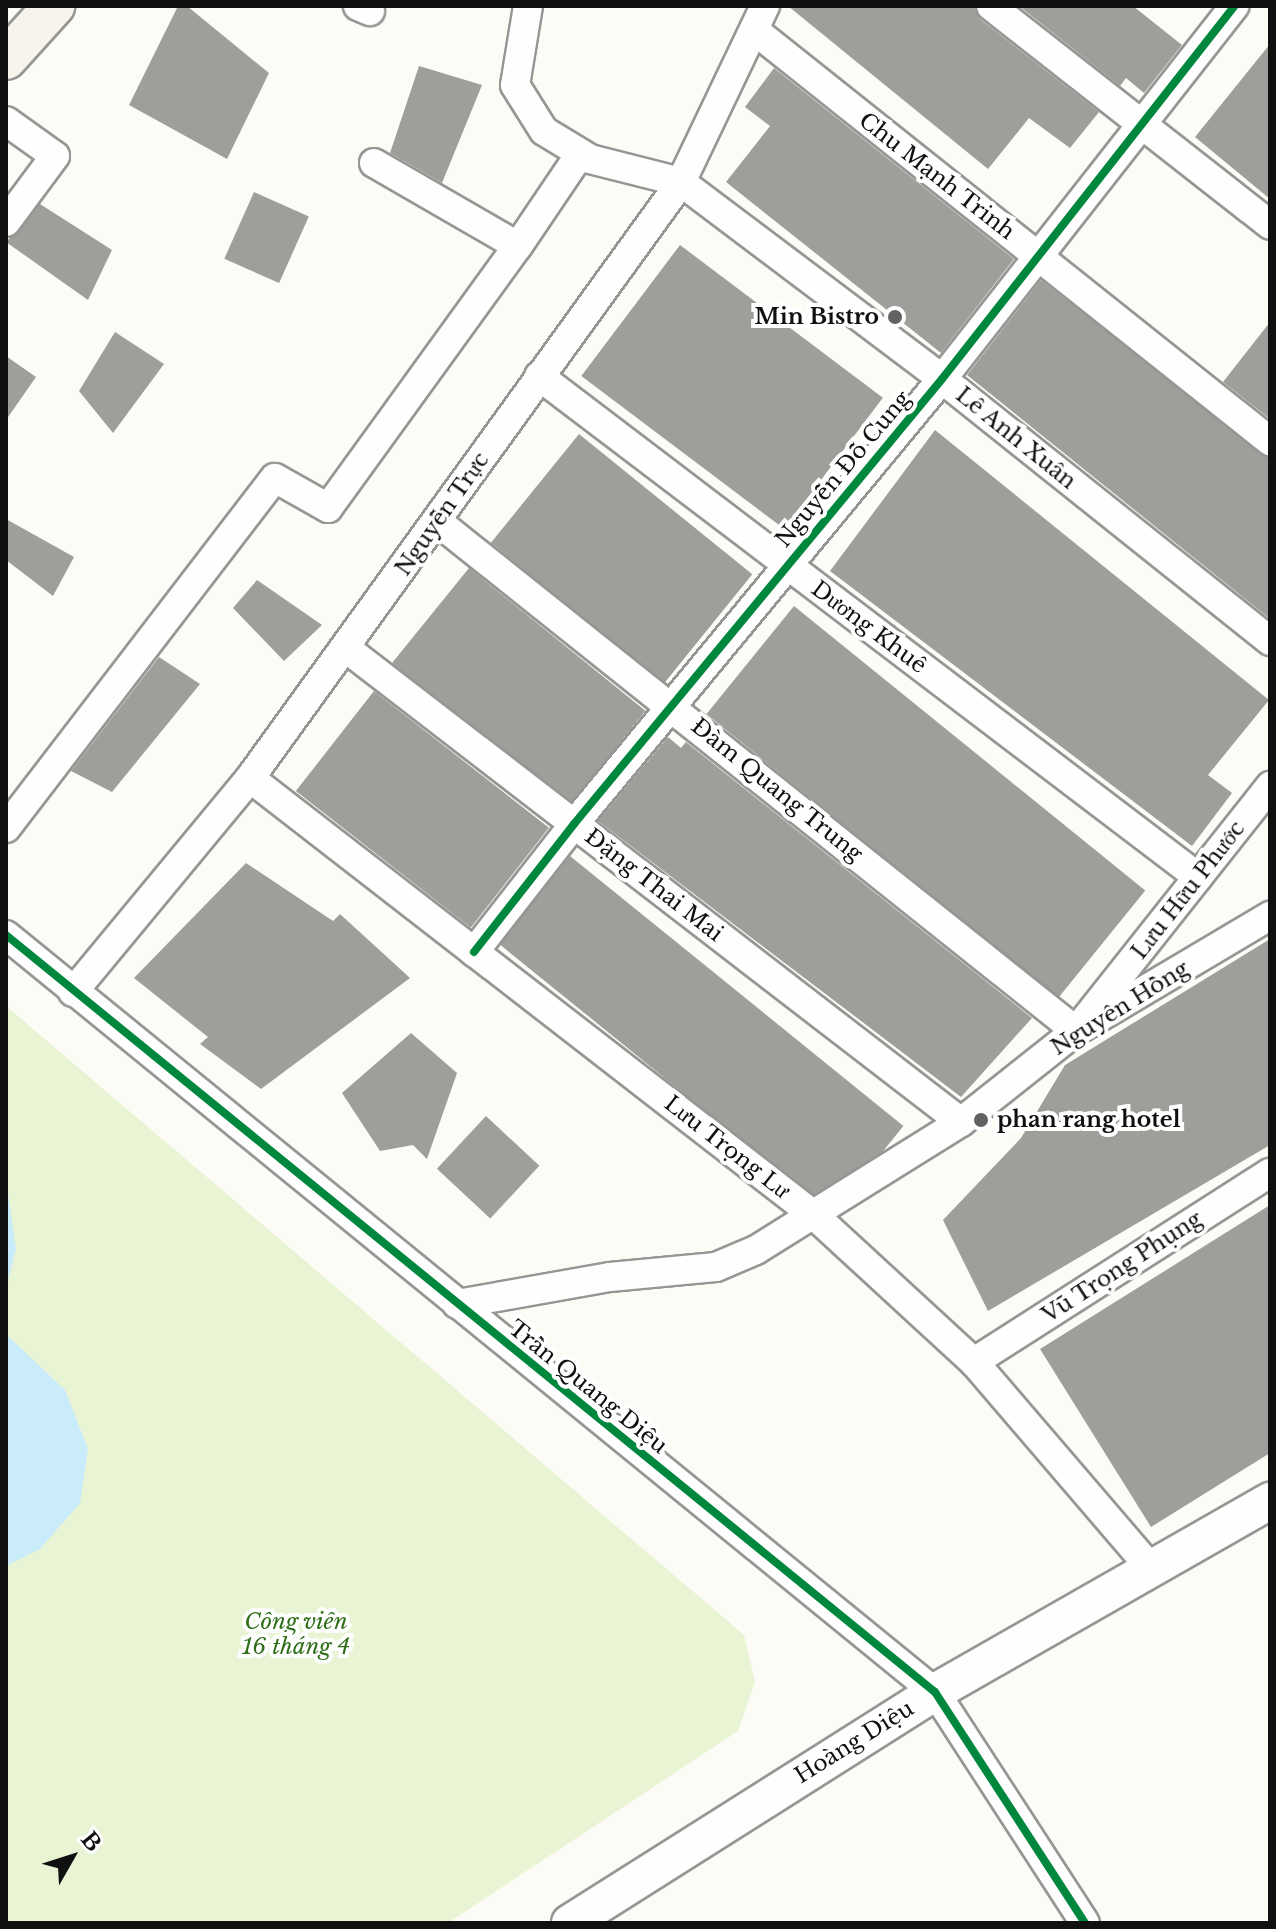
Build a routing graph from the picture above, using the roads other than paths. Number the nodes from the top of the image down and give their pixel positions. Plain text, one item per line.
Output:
1 (54, 6) edge
2 (528, 6) edge
3 (991, 6) edge
4 (1234, 6) edge
5 (759, 18) edge
6 (6, 59) edge
7 (6, 121) edge
8 (1141, 124) junction
9 (580, 154) junction
10 (374, 163) dead end
11 (681, 182) junction
12 (6, 222) edge
13 (1270, 225) edge
14 (518, 246) junction
15 (1038, 256) junction
16 (539, 376) junction
17 (942, 379) junction
18 (1270, 441) edge
19 (438, 522) junction
20 (787, 564) junction
21 (1270, 641) edge
22 (347, 649) junction
23 (672, 705) junction
24 (250, 778) junction
25 (1270, 786) edge
26 (574, 824) junction
27 (6, 828) edge
28 (1198, 877) junction
29 (1270, 916) edge
30 (6, 935) edge
31 (474, 952) junction
32 (73, 992) junction
33 (1076, 1031) junction
34 (961, 1122) junction
35 (1270, 1173) edge
36 (815, 1216) junction
37 (457, 1304) junction
38 (974, 1362) junction
39 (1270, 1501) edge
40 (1153, 1571) junction
41 (935, 1692) junction
42 (570, 1923) edge
43 (1085, 1923) edge

1 - 6 main road
2 - 9 street
3 - 8 street
4 - 8 street, Nguyễn Đỗ Cung
5 - 11 street, Nguyễn Trực
5 - 15 street, Chu Mạnh Trinh
7 - 12 street
8 - 13 street
8 - 15 street, Nguyễn Đỗ Cung
9 - 11 street
9 - 14 street
10 - 14 street
11 - 16 street, Nguyễn Trực
11 - 17 street, Lê Anh Xuân
14 - 27 street
15 - 17 street, Nguyễn Đỗ Cung
15 - 18 street, Chu Mạnh Trinh
16 - 19 street, Nguyễn Trực
16 - 20 street, Dương Khuê
17 - 20 street, Nguyễn Đỗ Cung
17 - 21 street, Lê Anh Xuân
19 - 22 street, Nguyễn Trực
19 - 23 street, Đàm Quang Trung
20 - 23 street, Nguyễn Đỗ Cung
20 - 28 street, Dương Khuê
22 - 24 street, Nguyễn Trực
22 - 26 street, Đặng Thai Mai
23 - 26 street, Nguyễn Đỗ Cung
23 - 33 street, Đàm Quang Trung
24 - 31 street, Lưu Trọng Lư
24 - 32 street, Nguyễn Trực
25 - 28 street, Lưu Hữu Phước
26 - 31 street, Nguyễn Đỗ Cung
26 - 34 street, Đặng Thai Mai
28 - 33 street, Lưu Hữu Phước
29 - 33 street, Nguyên Hồng
30 - 32 street, Trần Quang Diệu
31 - 36 street, Lưu Trọng Lư
32 - 37 street, Trần Quang Diệu
33 - 34 street, Nguyên Hồng
34 - 36 street, Nguyên Hồng
35 - 38 street, Vũ Trọng Phụng
36 - 37 street, Nguyên Hồng
36 - 38 street, Lưu Trọng Lư
37 - 41 street, Trần Quang Diệu
38 - 40 street, Lưu Trọng Lư
39 - 40 street, Hoàng Diệu
40 - 41 street, Hoàng Diệu
41 - 42 street, Hoàng Diệu
41 - 43 street, Trần Quang Diệu

